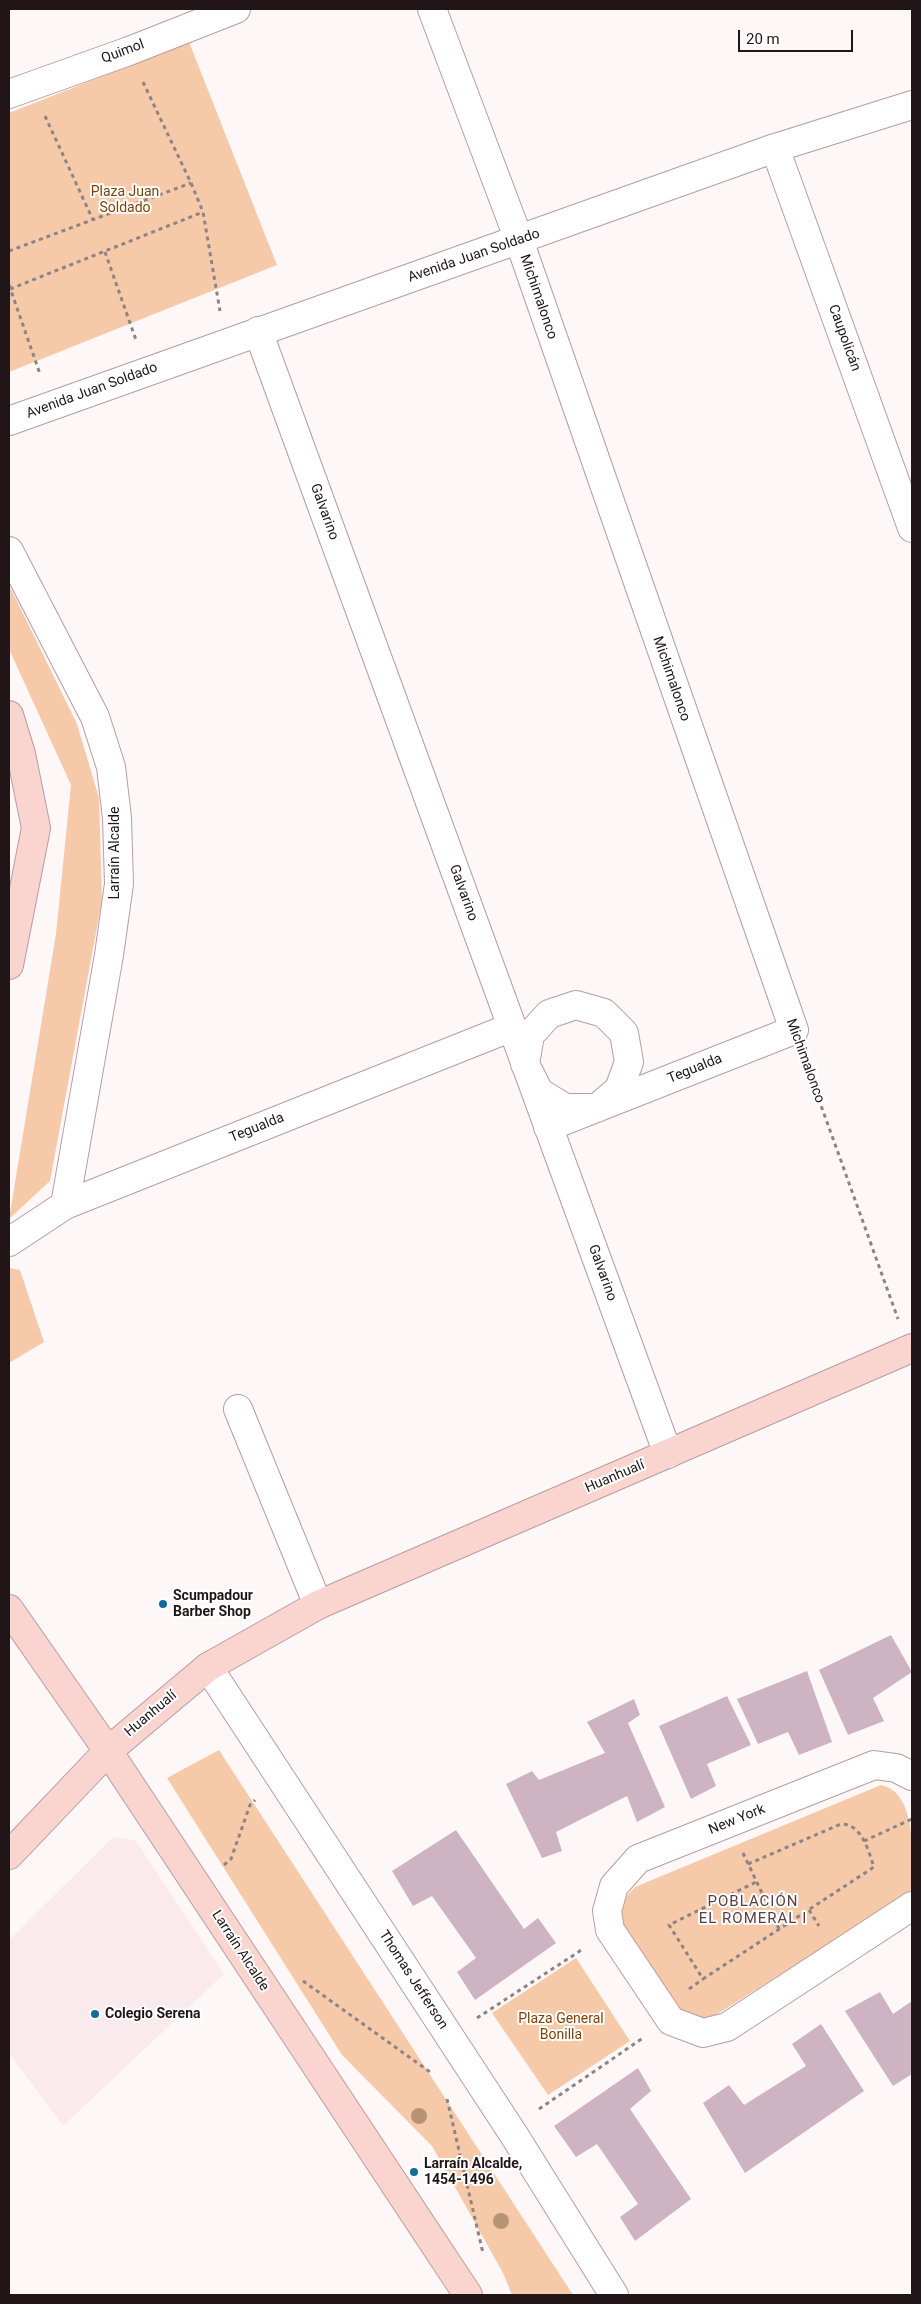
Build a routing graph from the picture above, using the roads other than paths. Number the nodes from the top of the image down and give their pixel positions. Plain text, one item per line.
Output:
1 (236, 9) edge
2 (432, 9) edge
3 (209, 14) edge
4 (20, 89) edge
5 (912, 105) edge
6 (776, 148) junction
7 (518, 240) junction
8 (258, 331) junction
9 (9, 421) edge
10 (912, 528) edge
11 (9, 551) edge
12 (9, 715) edge
13 (16, 896) edge
14 (9, 965) edge
15 (512, 1026) junction
16 (794, 1030) joint
17 (526, 1064) junction
18 (597, 1108) junction
19 (548, 1127) junction
20 (65, 1205) junction
21 (9, 1242) edge
22 (911, 1349) edge
23 (238, 1409) dead end
24 (668, 1454) junction
25 (318, 1604) junction
26 (9, 1609) edge
27 (208, 1667) junction
28 (108, 1751) junction
29 (912, 1776) edge
30 (9, 1855) edge
31 (912, 1906) edge
32 (468, 2295) edge
33 (614, 2295) edge

1 - 3 street, Quimol
2 - 7 street, Michimalonco
3 - 4 street, Quimol
5 - 6 street, Avenida Juan Soldado
6 - 7 street, Avenida Juan Soldado
6 - 10 street, Caupolicán
7 - 8 street, Avenida Juan Soldado
7 - 16 street, Michimalonco
8 - 9 street, Avenida Juan Soldado
8 - 15 street, Galvarino
11 - 20 street, Larraín Alcalde
12 - 13 main road
13 - 14 main road
15 - 17 street, Galvarino
15 - 20 street, Tegualda
16 - 18 street, Tegualda
17 - 18 street, Tegualda
17 - 18 street, Tegualda
17 - 19 street, Galvarino
18 - 19 street, Tegualda
19 - 24 street, Galvarino
20 - 21 street, Tegualda
22 - 24 main road, Huanhualí
23 - 25 street
24 - 25 main road, Huanhualí
25 - 27 main road, Huanhualí
26 - 28 main road, Larraín Alcalde
27 - 28 main road, Huanhualí
27 - 33 street, Thomas Jefferson
28 - 30 main road, Huanhualí
28 - 32 main road, Larraín Alcalde
29 - 31 street, New York

